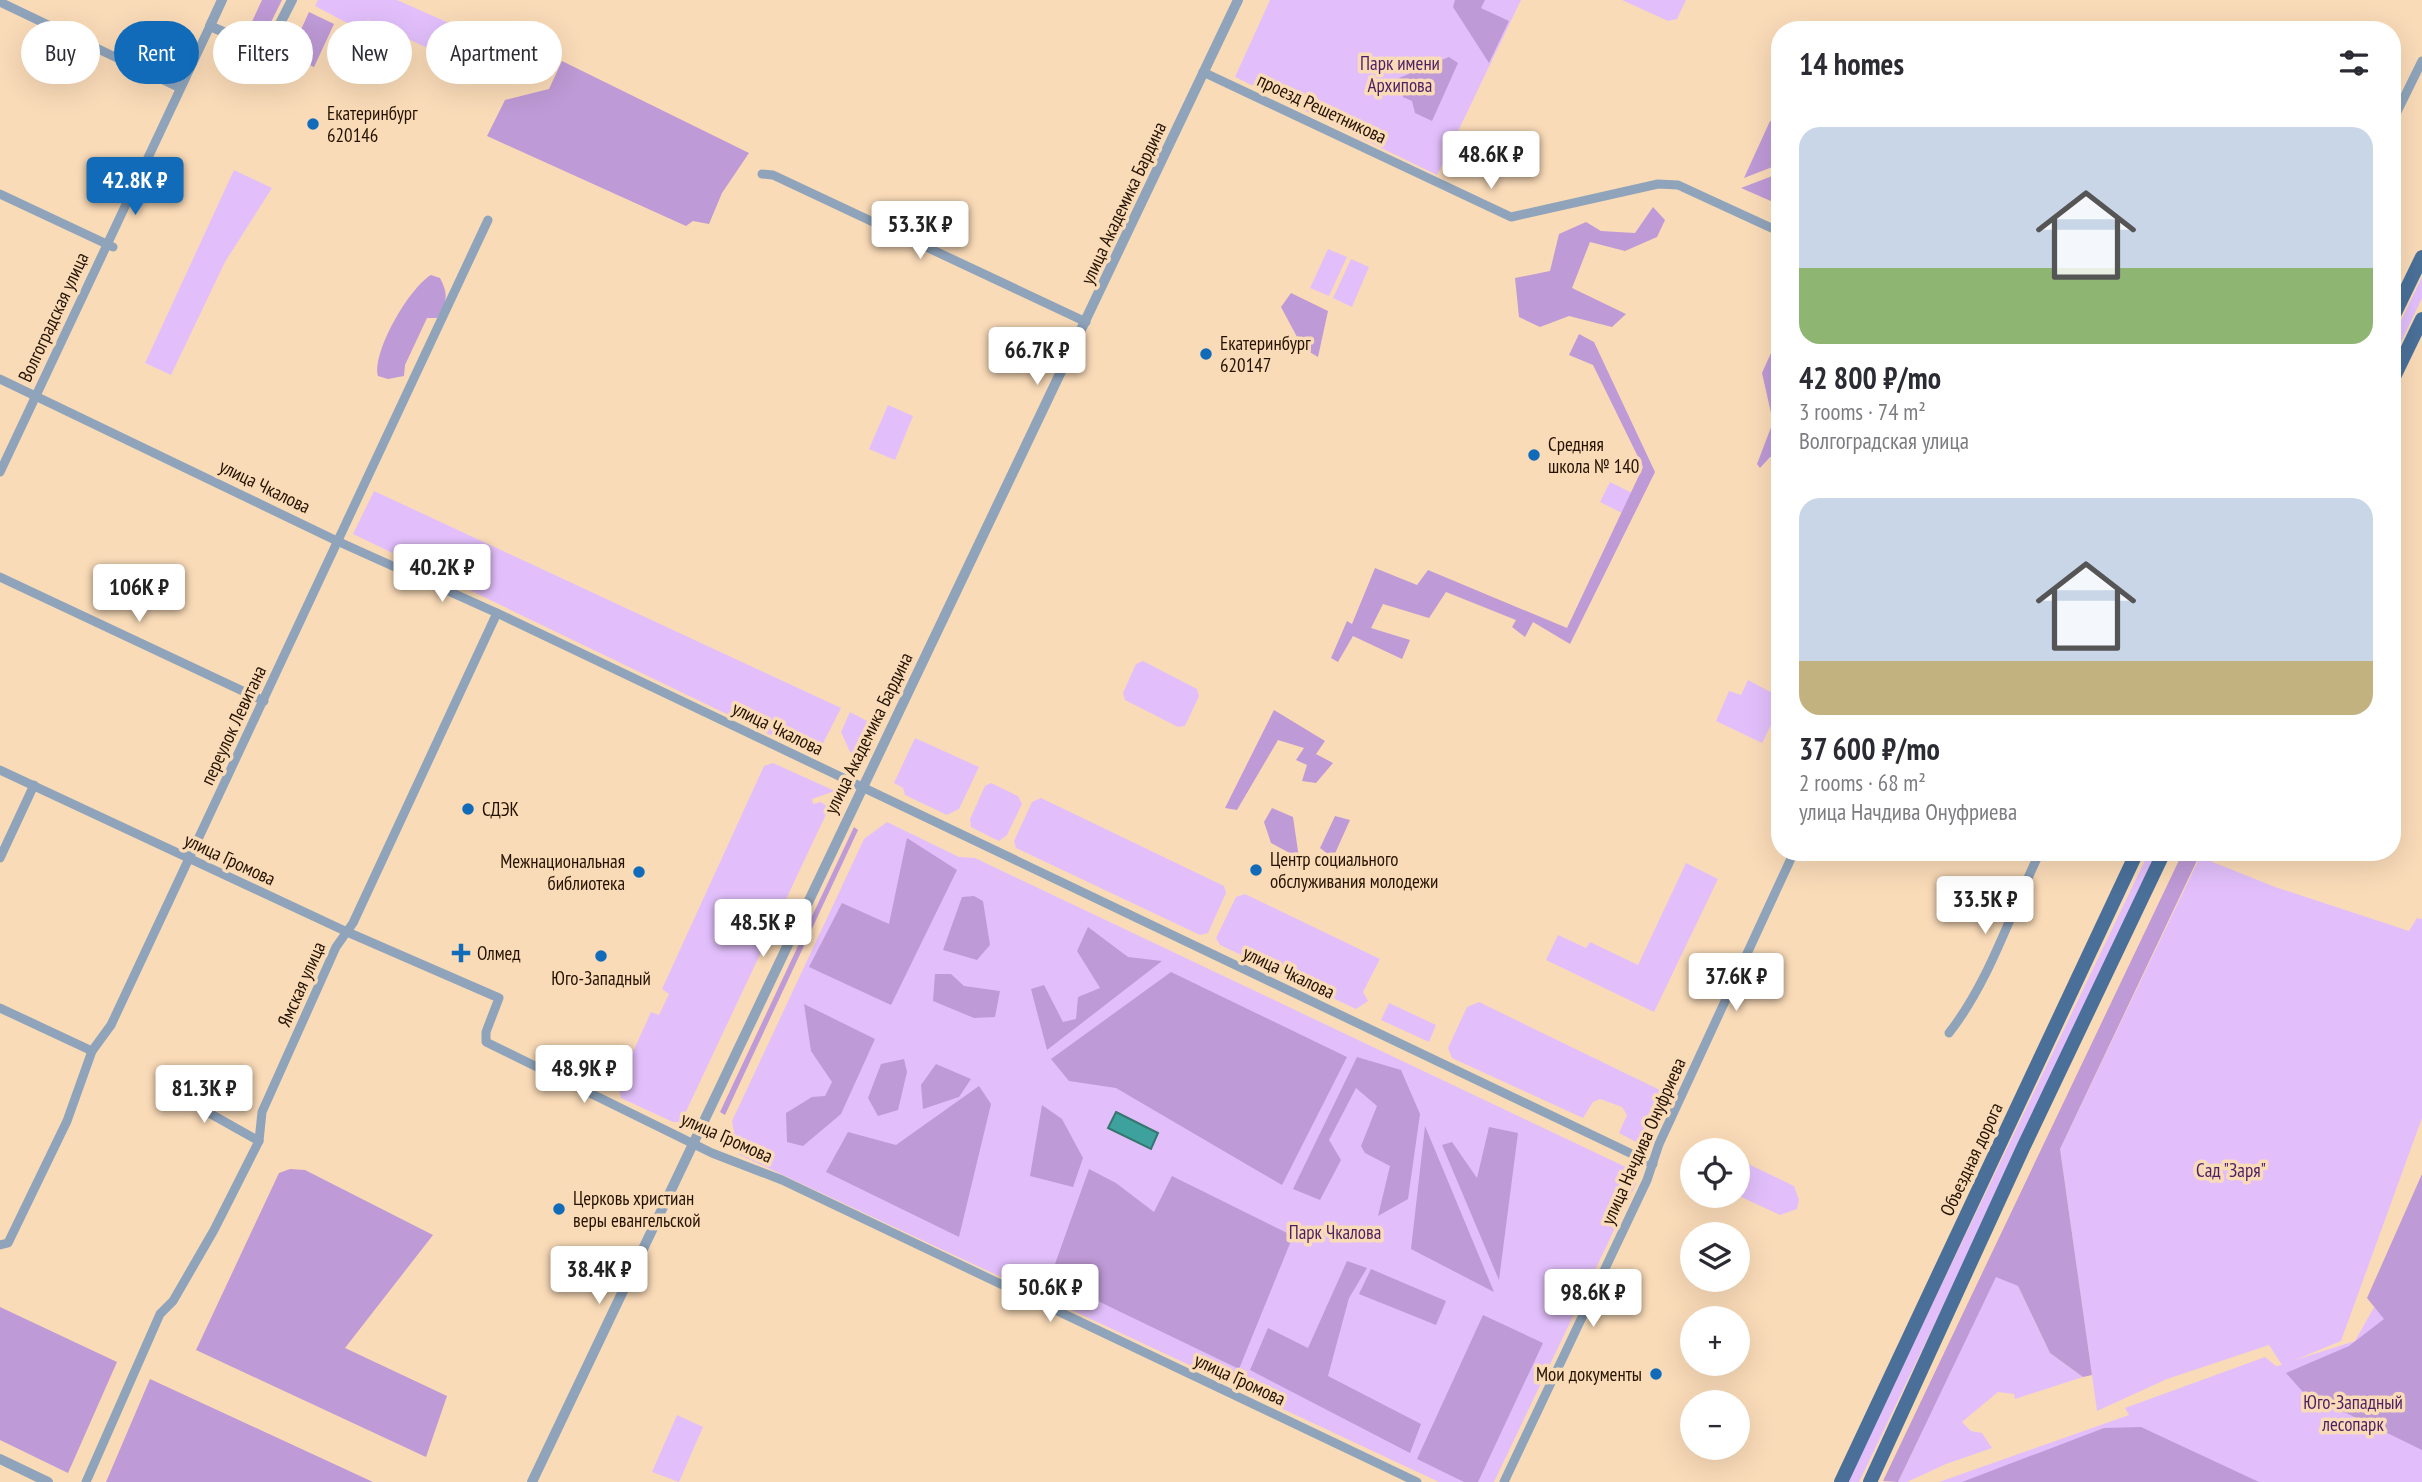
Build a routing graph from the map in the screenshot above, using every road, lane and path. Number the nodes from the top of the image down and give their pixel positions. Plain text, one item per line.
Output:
1 (222, 0) edge
2 (292, 0) edge
3 (1238, 0) edge
4 (0, 2) edge
5 (210, 26) junction
6 (2422, 61) edge
7 (1203, 72) junction
8 (180, 88) junction
9 (2401, 104) edge
10 (762, 174) dead end
11 (0, 194) edge
12 (488, 219) dead end
13 (1771, 228) edge
14 (109, 246) junction
15 (2422, 257) edge
16 (2401, 300) edge
17 (2422, 319) edge
18 (1086, 322) junction
19 (2401, 362) edge
20 (0, 380) edge
21 (36, 396) junction
22 (0, 472) edge
23 (337, 541) junction
24 (0, 577) edge
25 (497, 613) junction
26 (264, 701) junction
27 (0, 770) edge
28 (34, 785) junction
29 (861, 788) junction
30 (0, 858) edge
31 (189, 860) junction
32 (1790, 861) edge
33 (2036, 861) edge
34 (2133, 861) edge
35 (2160, 861) edge
36 (345, 931) junction
37 (0, 1008) edge
38 (1949, 1033) dead end
39 (92, 1051) junction
40 (161, 1086) dead end
41 (259, 1141) junction
42 (693, 1144) junction
43 (1653, 1164) junction
44 (4, 1244) edge
45 (0, 1459) edge
46 (48, 1482) edge
47 (86, 1482) edge
48 (532, 1482) edge
49 (1417, 1482) edge
50 (1504, 1482) edge
51 (1841, 1482) edge
52 (1870, 1482) edge

1 - 5 street, Волгоградская улица
2 - 5 street
3 - 7 street, улица Академика Бардина
4 - 8 street
5 - 8 street, Волгоградская улица
6 - 9 street
7 - 13 street, проезд Решетникова
7 - 18 street, улица Академика Бардина
8 - 14 street, Волгоградская улица
10 - 18 street
11 - 14 street
12 - 23 street, переулок Левитана
14 - 21 street, Волгоградская улица
15 - 16 main road
17 - 19 main road
18 - 29 street, улица Академика Бардина
20 - 21 street, улица Чкалова
21 - 22 street, Волгоградская улица
21 - 23 street, улица Чкалова
23 - 25 street, улица Чкалова
23 - 26 street, переулок Левитана
24 - 26 street
25 - 29 street, улица Чкалова
25 - 36 street, Ямская улица
26 - 31 street, переулок Левитана
27 - 28 street, улица Громова
28 - 30 street
28 - 31 street, улица Громова
29 - 42 street, улица Академика Бардина
29 - 43 street, улица Чкалова
31 - 36 street, улица Громова
31 - 39 street, переулок Левитана
32 - 43 street, улица Начдива Онуфриева
33 - 38 street
34 - 51 main road, Объездная дорога
35 - 52 main road
36 - 41 street, Ямская улица
36 - 42 street, улица Громова
37 - 39 street
39 - 44 street, переулок Левитана
40 - 41 street
41 - 47 street, Ямская улица
42 - 48 street, улица Академика Бардина
42 - 49 street, улица Громова
43 - 50 street, улица Начдива Онуфриева
45 - 46 street

